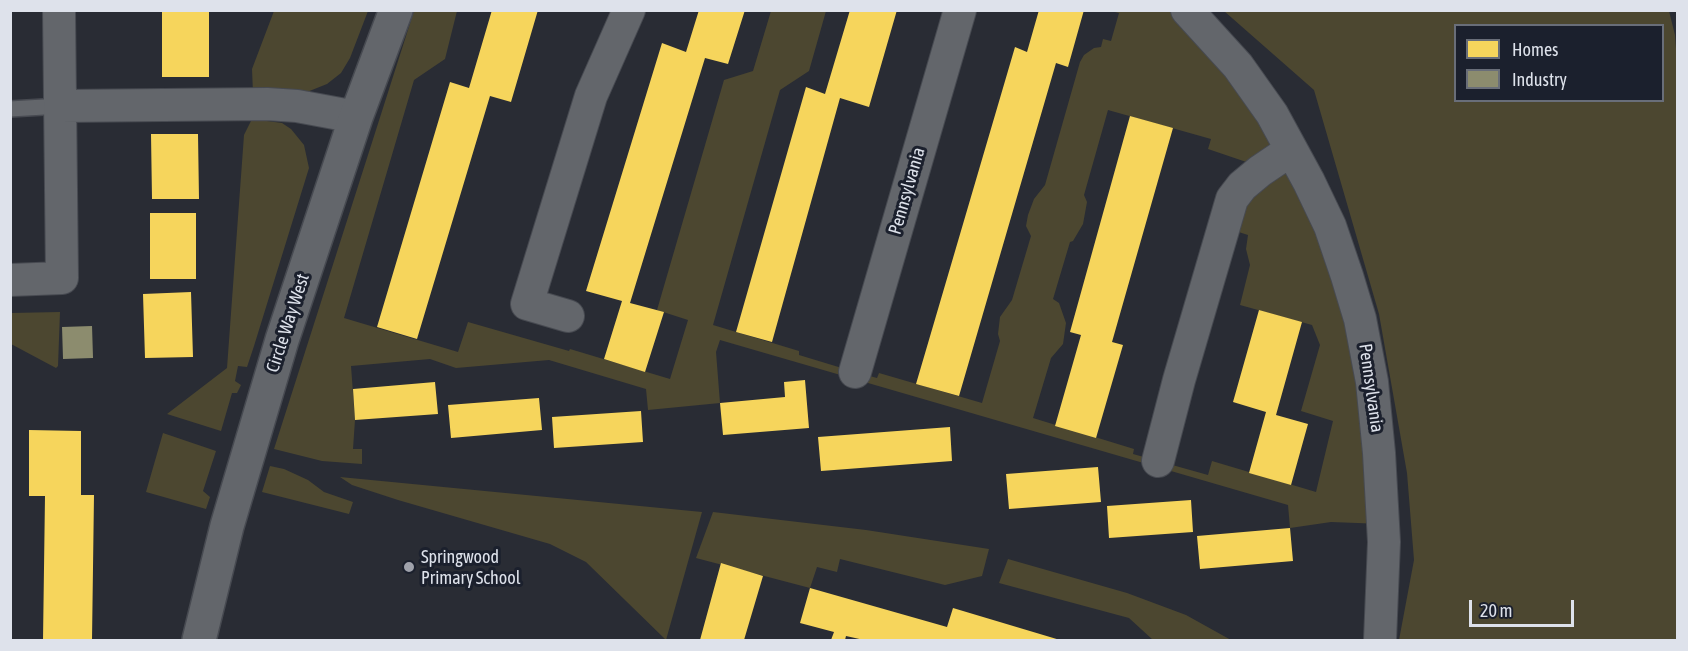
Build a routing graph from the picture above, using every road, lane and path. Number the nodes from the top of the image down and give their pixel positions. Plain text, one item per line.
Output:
1 (59, 10) edge
2 (396, 10) edge
3 (629, 10) edge
4 (960, 10) edge
5 (1187, 10) edge
6 (61, 106) junction
7 (10, 109) edge
8 (356, 117) junction
9 (1292, 150) junction
10 (10, 280) edge
11 (568, 316) dead end
12 (855, 372) dead end
13 (1158, 461) dead end
14 (199, 640) edge
15 (1380, 640) edge

1 - 6 street
2 - 8 street, Circle Way West
3 - 11 street
4 - 12 street, Pennsylvania
5 - 9 street, Pennsylvania
6 - 7 lane
6 - 8 street
6 - 10 street
8 - 14 street, Circle Way West
9 - 13 street
9 - 15 street, Pennsylvania

